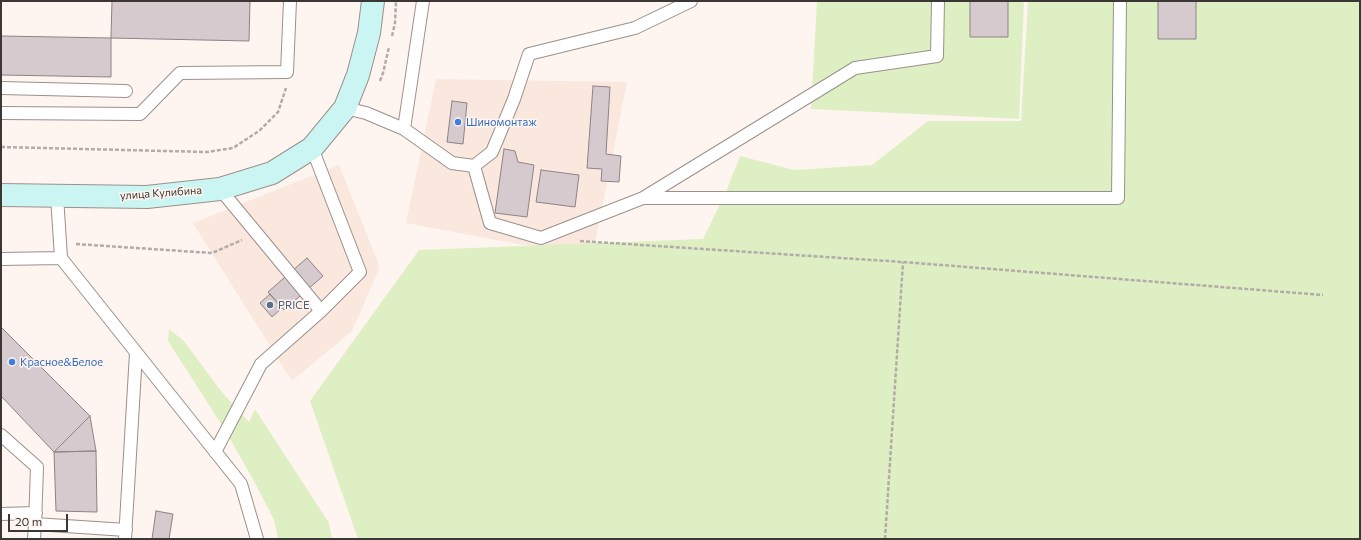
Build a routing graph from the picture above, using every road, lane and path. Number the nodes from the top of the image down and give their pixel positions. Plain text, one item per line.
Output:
1 (290, 1) edge
2 (372, 1) edge
3 (423, 1) edge
4 (691, 1) edge
5 (938, 1) edge
6 (1120, 1) edge
7 (287, 72) junction
8 (1, 88) edge
9 (126, 90) dead end
10 (345, 108) junction
11 (1, 113) edge
12 (404, 129) junction
13 (1, 147) edge
14 (312, 148) junction
15 (474, 166) junction
16 (220, 189) junction
17 (1, 195) edge
18 (57, 196) junction
19 (643, 198) junction
20 (257, 233) junction
21 (573, 240) dead end
22 (60, 243) junction
23 (1, 258) edge
24 (61, 258) junction
25 (903, 262) junction
26 (1323, 295) dead end
27 (321, 311) junction
28 (136, 353) junction
29 (1, 436) edge
30 (215, 452) junction
31 (1, 514) edge
32 (35, 519) junction
33 (126, 534) edge
34 (34, 539) edge
35 (256, 539) edge
36 (885, 539) edge

1 - 7 lane
2 - 10 main road, улица Кулибина
3 - 12 lane
4 - 15 lane
5 - 19 lane
6 - 19 lane
7 - 11 lane
7 - 13 path
8 - 9 lane
10 - 12 lane
10 - 14 main road, улица Кулибина
12 - 15 lane
14 - 16 main road, улица Кулибина
14 - 27 lane
15 - 19 lane
16 - 18 main road, улица Кулибина
16 - 20 lane
17 - 18 main road, улица Кулибина
18 - 22 lane
20 - 22 path
20 - 27 lane
21 - 25 path
22 - 24 lane
23 - 24 lane
24 - 28 lane
25 - 26 path
25 - 36 path
27 - 30 lane
28 - 30 lane
28 - 33 lane
29 - 32 lane
30 - 35 lane
31 - 32 lane
32 - 33 lane
32 - 34 lane

